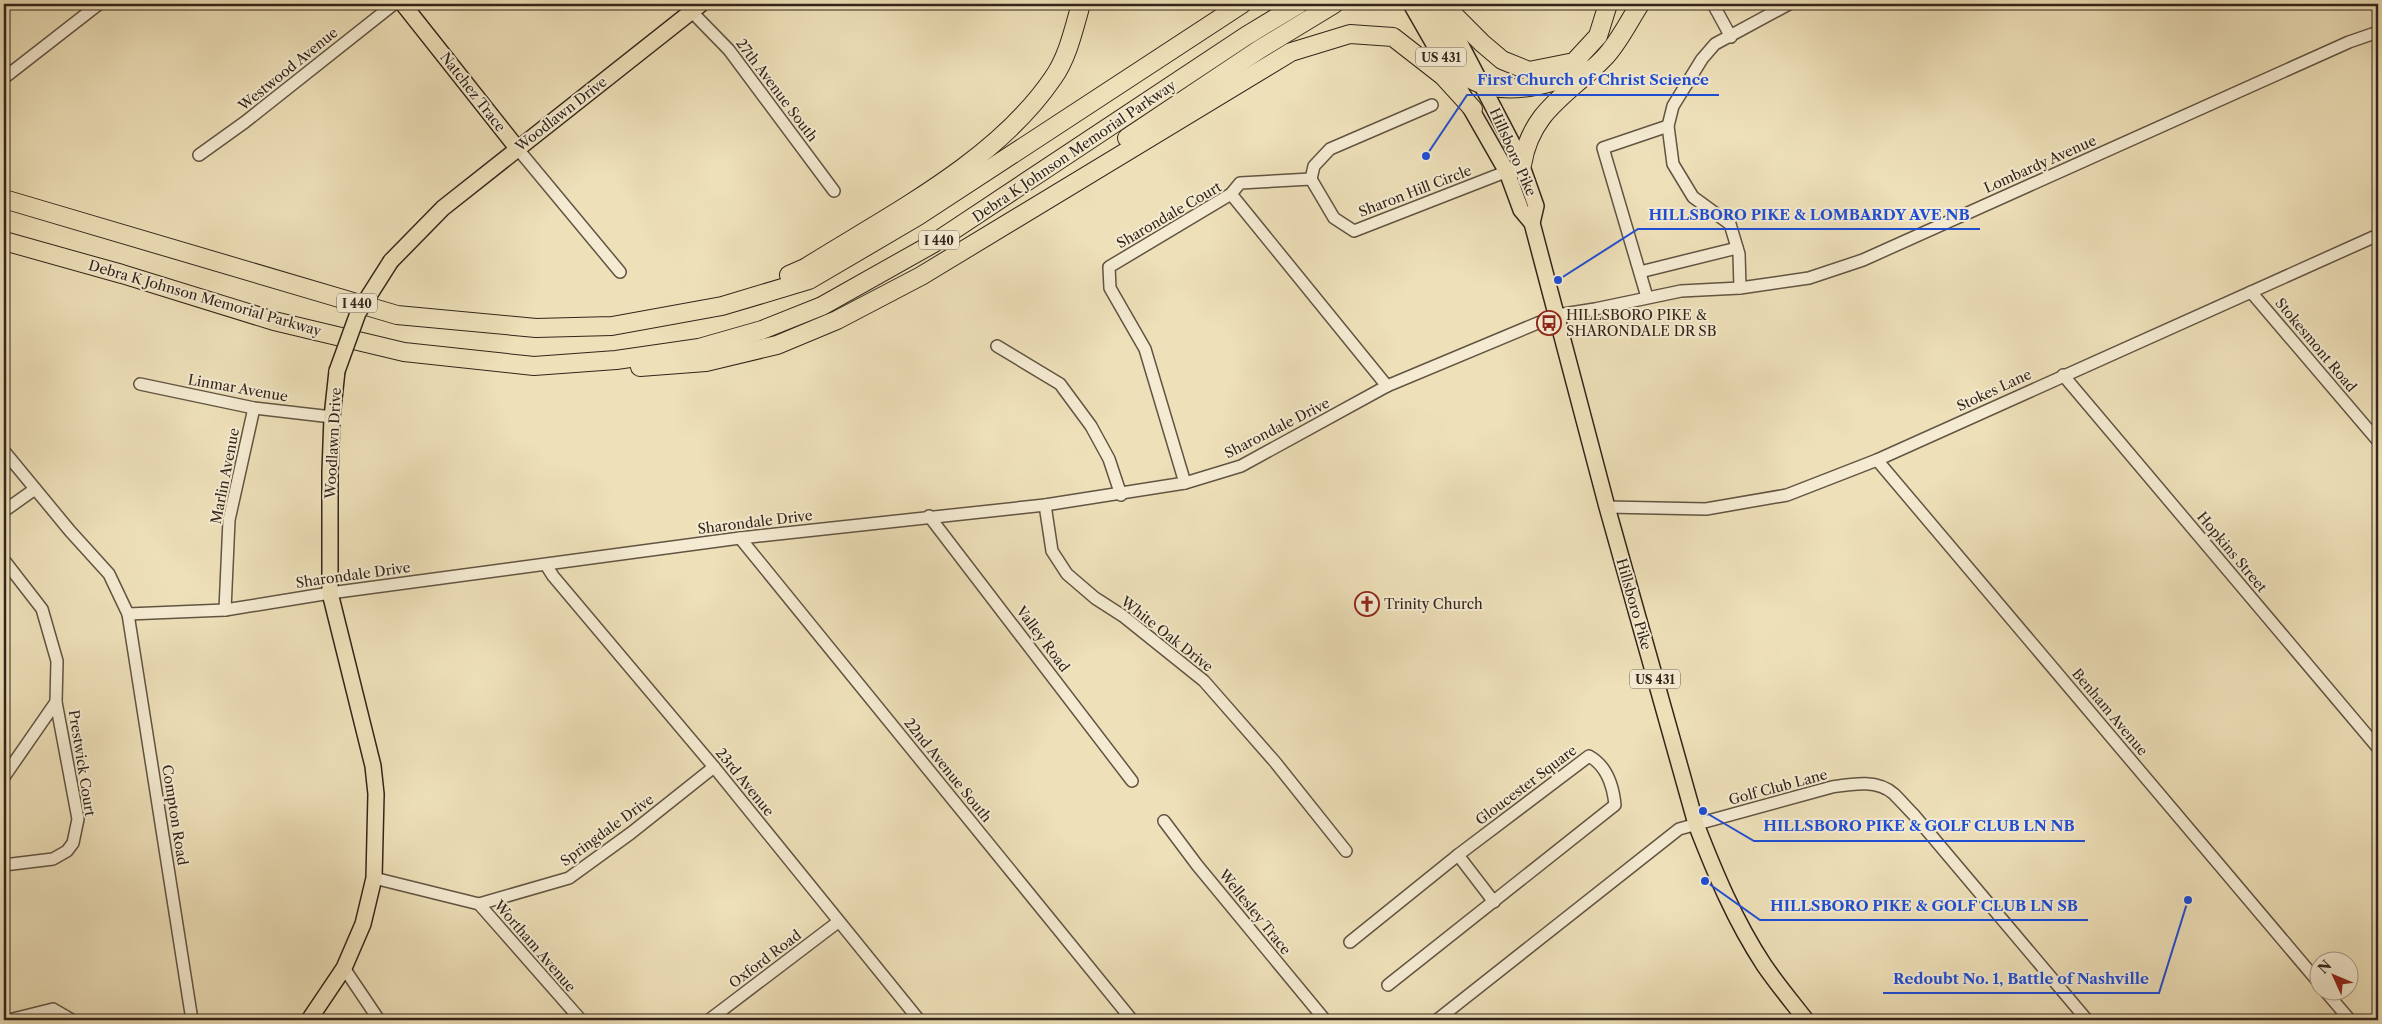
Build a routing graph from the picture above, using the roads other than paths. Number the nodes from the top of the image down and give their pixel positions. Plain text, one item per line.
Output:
1 (99, 4) edge
2 (394, 4) edge
3 (404, 4) edge
4 (1081, 4) edge
5 (1242, 4) edge
6 (1299, 4) edge
7 (1334, 4) edge
8 (1411, 4) edge
9 (1426, 4) edge
10 (1439, 4) edge
11 (1443, 4) edge
12 (1608, 4) edge
13 (1640, 4) edge
14 (1713, 4) edge
15 (1788, 4) edge
16 (696, 8) edge
17 (2378, 32) edge
18 (1731, 37) junction
19 (1591, 69) junction
20 (4, 78) edge
21 (1483, 86) junction
22 (1432, 105) dead end
23 (1472, 109) junction
24 (1668, 126) junction
25 (517, 148) junction
26 (199, 156) dead end
27 (1514, 169) junction
28 (1311, 179) junction
29 (834, 191) dead end
30 (1231, 194) junction
31 (4, 199) edge
32 (2378, 235) edge
33 (4, 241) edge
34 (1737, 248) junction
35 (620, 272) dead end
36 (921, 276) junction
37 (1641, 276) junction
38 (1740, 288) junction
39 (2251, 292) junction
40 (1647, 296) junction
41 (722, 306) junction
42 (1557, 315) junction
43 (997, 346) dead end
44 (534, 366) junction
45 (2063, 375) junction
46 (140, 384) dead end
47 (1387, 386) junction
48 (254, 408) junction
49 (332, 417) junction
50 (2378, 441) edge
51 (4, 451) edge
52 (1877, 460) junction
53 (1186, 483) junction
54 (35, 489) junction
55 (1122, 495) junction
56 (1045, 505) junction
57 (1607, 507) junction
58 (4, 511) edge
59 (930, 516) junction
60 (740, 538) junction
61 (4, 560) edge
62 (546, 565) junction
63 (330, 593) junction
64 (225, 610) junction
65 (128, 614) junction
66 (56, 702) junction
67 (2378, 748) edge
68 (714, 767) junction
69 (4, 777) edge
70 (1132, 781) dead end
71 (1164, 820) dead end
72 (1696, 824) junction
73 (1346, 851) dead end
74 (1458, 856) junction
75 (4, 865) edge
76 (374, 878) junction
77 (1494, 902) junction
78 (479, 904) junction
79 (838, 922) junction
80 (1350, 942) dead end
81 (344, 968) junction
82 (2310, 972) edge
83 (1388, 985) dead end
84 (2335, 1002) edge
85 (9, 1020) edge
86 (72, 1020) edge
87 (192, 1020) edge
88 (309, 1020) edge
89 (379, 1020) edge
90 (581, 1020) edge
91 (709, 1020) edge
92 (919, 1020) edge
93 (1132, 1020) edge
94 (1325, 1020) edge
95 (1437, 1020) edge
96 (1806, 1020) edge
97 (2087, 1020) edge
98 (2350, 1020) edge

1 - 20 street
2 - 26 street, Westwood Avenue
3 - 25 main road, Natchez Trace
4 - 41 highway
5 - 41 highway, I 440
6 - 44 highway, Debra K Johnson Memorial Parkway / I 440
7 - 36 highway
8 - 23 main road, Hillsboro Pike / US 431
9 - 21 highway
10 - 21 main road, Hillsboro Pike / US 431
11 - 12 highway
13 - 19 highway
14 - 18 street
15 - 18 street
16 - 25 main road, Woodlawn Drive
16 - 29 street, 27th Avenue South
17 - 38 street, Lombardy Avenue
18 - 24 street
19 - 21 highway
19 - 27 highway
21 - 27 main road, Hillsboro Pike / US 431
22 - 28 street
23 - 27 main road, Hillsboro Pike / US 431
23 - 36 highway
24 - 34 street
24 - 37 street
25 - 35 street, Natchez Trace
25 - 49 main road, Woodlawn Drive, bridge
27 - 28 street, Sharon Hill Circle
27 - 42 main road, Hillsboro Pike / US 431
28 - 30 street
30 - 47 street, Sharondale Court
30 - 53 street, Sharondale Court
31 - 41 highway, I 440
32 - 39 street, Stokes Lane
33 - 44 highway, Debra K Johnson Memorial Parkway / I 440
34 - 37 street
34 - 38 street
36 - 44 highway
37 - 40 street
38 - 40 street, Lombardy Avenue
39 - 45 street, Stokes Lane
39 - 50 street, Stokesmont Road
40 - 42 street, Lombardy Avenue
42 - 47 street, Sharondale Drive
42 - 57 main road, Hillsboro Pike / US 431
43 - 55 street
45 - 52 street, Stokes Lane
45 - 67 street, Hopkins Street
46 - 48 street, Linmar Avenue
47 - 53 street, Sharondale Drive
48 - 49 street, Linmar Avenue
48 - 64 street, Marlin Avenue
49 - 63 main road, Woodlawn Drive
51 - 54 street
52 - 57 street, Stokes Lane
52 - 82 street, Benham Avenue
53 - 55 street, Sharondale Drive
54 - 58 street
54 - 65 street
55 - 56 street, Sharondale Drive
56 - 59 street, Sharondale Drive
56 - 73 street, White Oak Drive
57 - 72 main road, Hillsboro Pike / US 431
59 - 60 street, Sharondale Drive
59 - 70 street, Valley Road
60 - 62 street, Sharondale Drive
60 - 93 street, 22nd Avenue South
61 - 66 street, Prestwick Court
62 - 63 street, Sharondale Drive
62 - 68 street, 23rd Avenue
63 - 64 street, Sharondale Drive
63 - 76 main road, Woodlawn Drive
64 - 65 street, Sharondale Drive
65 - 87 street, Compton Road
66 - 69 street, Prestwick Court
66 - 75 street, Prestwick Court
68 - 78 street, Springdale Drive
68 - 79 street, 23rd Avenue
71 - 94 street, Wellesley Trace
72 - 95 street, Golf Club Lane
72 - 96 main road, Hillsboro Pike / US 431
72 - 97 street, Golf Club Lane
74 - 77 street
74 - 77 street, Gloucester Square
74 - 80 street, Gloucester Square
76 - 78 street, Wortham Avenue
76 - 81 main road, Woodlawn Drive
77 - 83 street, Gloucester Square
78 - 90 street, Wortham Avenue
79 - 91 street, Oxford Road
79 - 92 street, 23rd Avenue
81 - 88 main road, Woodlawn Drive
81 - 89 street
84 - 98 street
85 - 86 street

